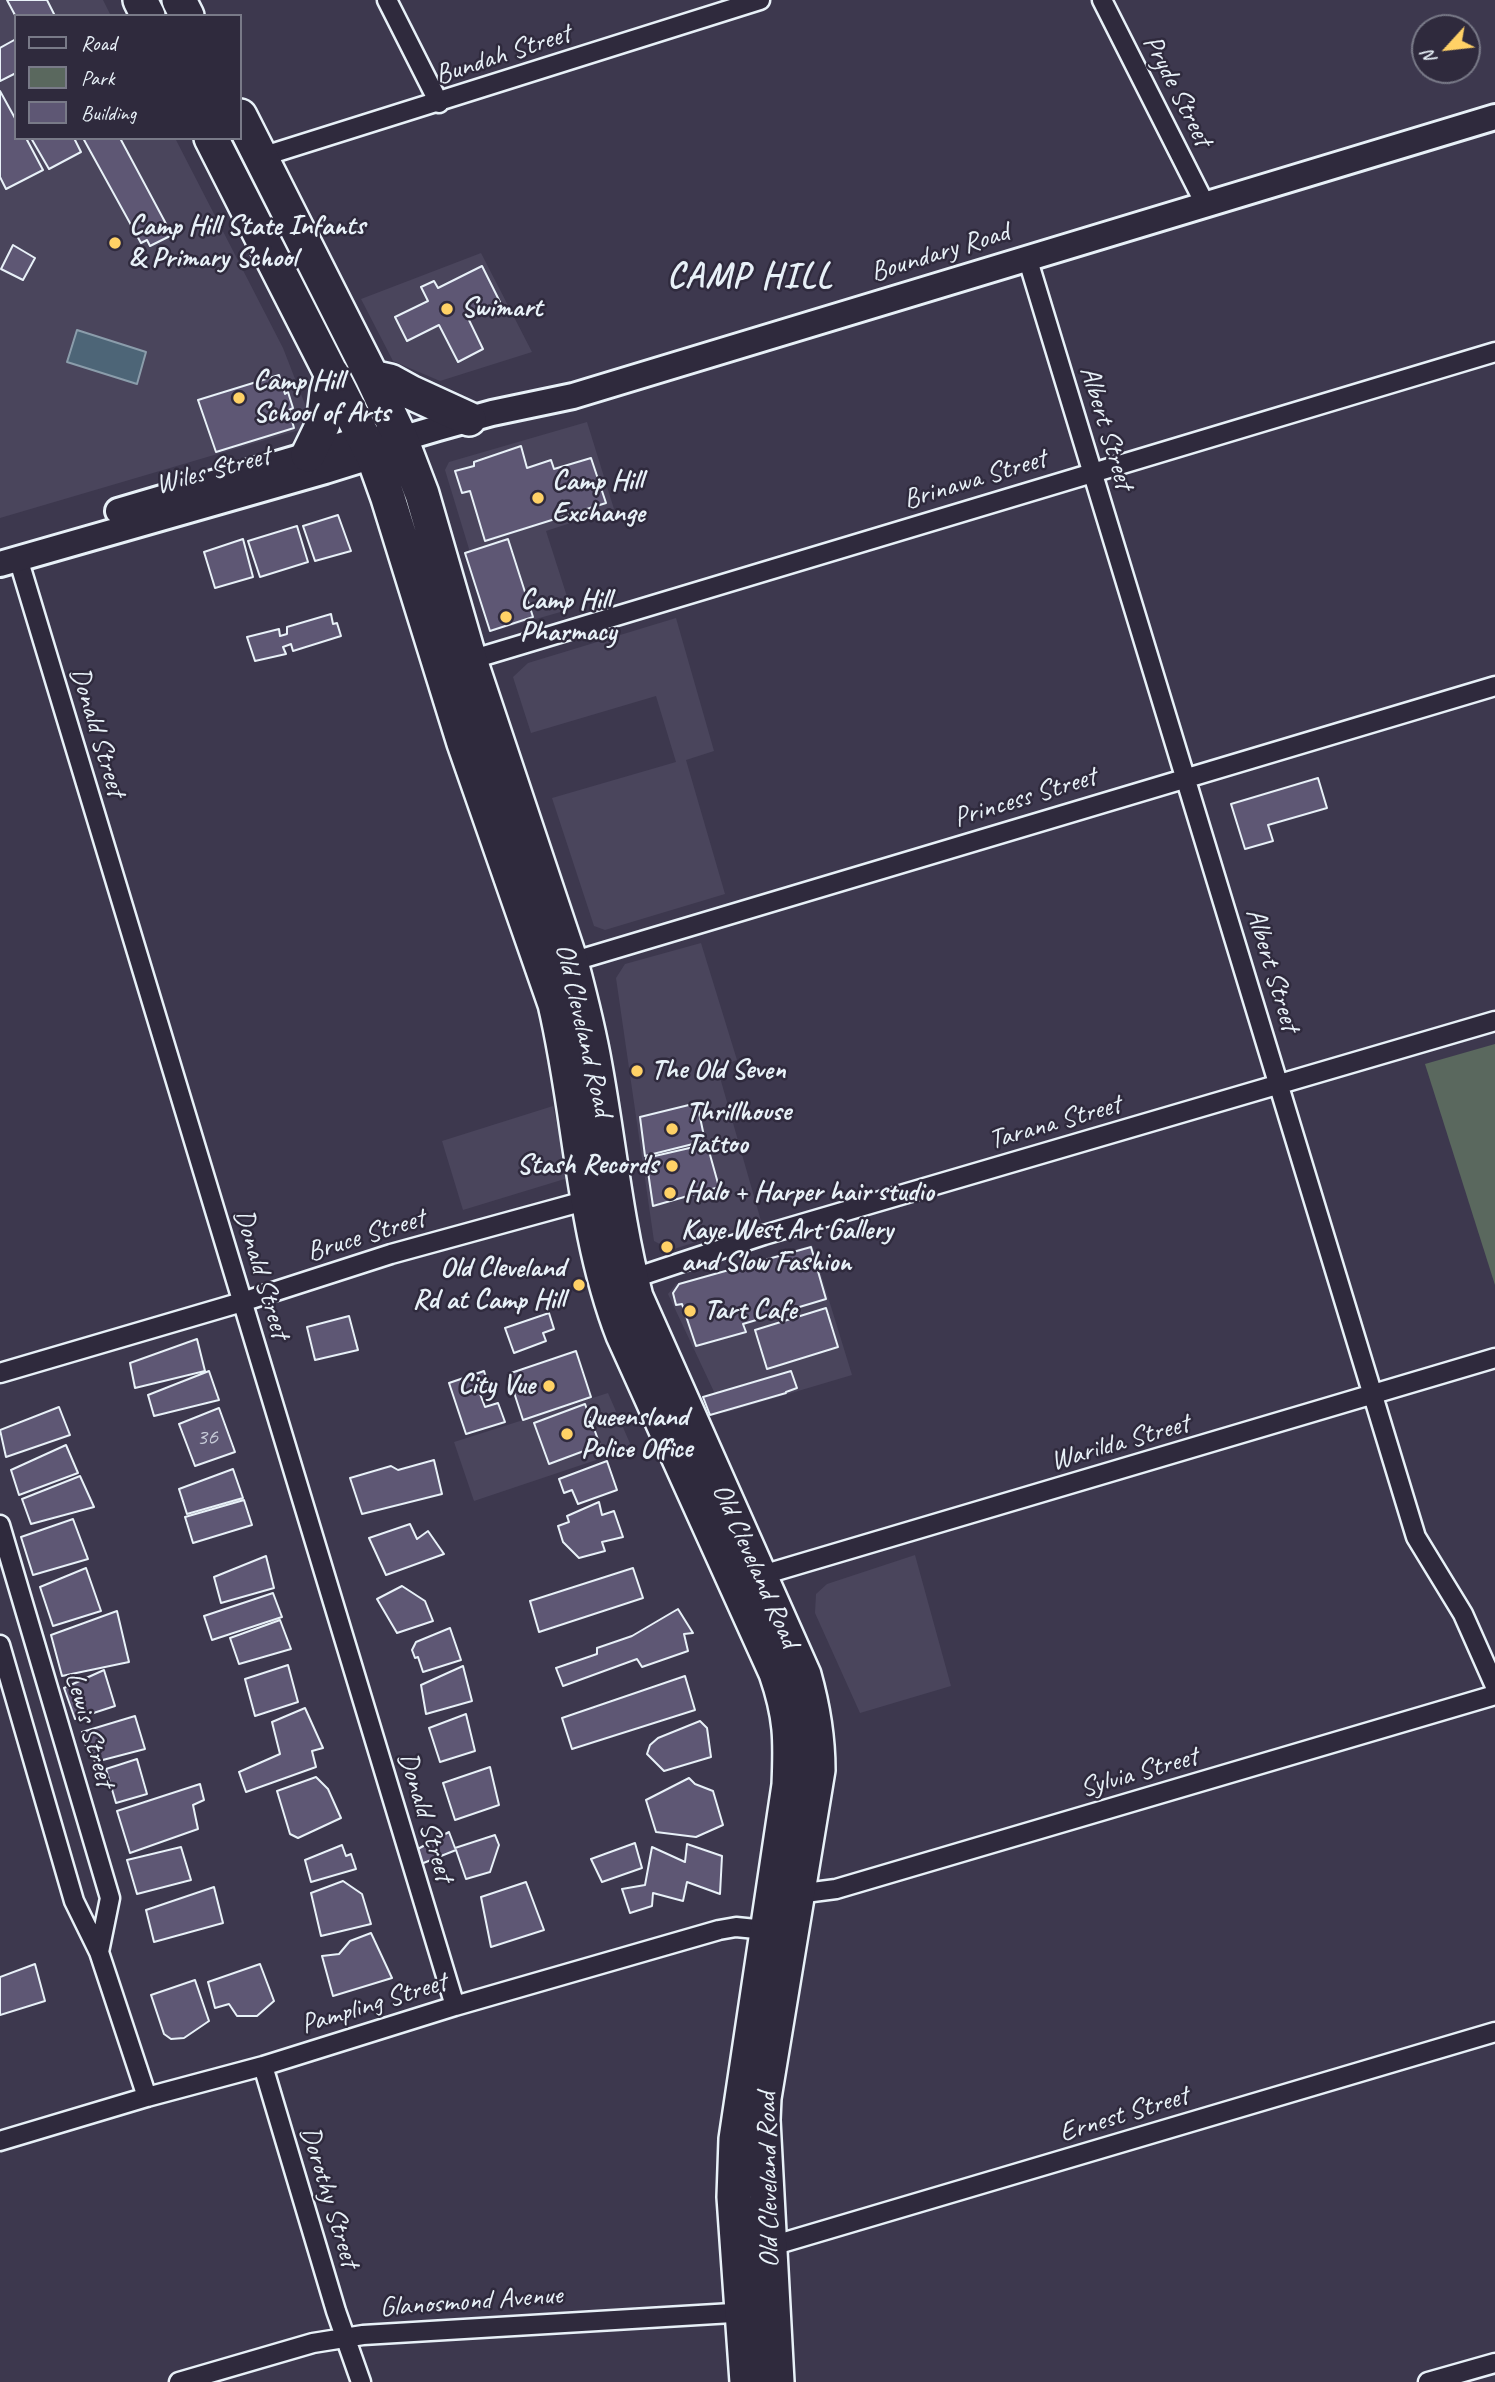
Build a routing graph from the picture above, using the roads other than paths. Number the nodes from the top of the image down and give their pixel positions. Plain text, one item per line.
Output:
1 (387, 0) edge
2 (1102, 0) edge
3 (751, 1) edge
4 (439, 103) junction
5 (1495, 117) edge
6 (242, 120) edge
7 (212, 140) edge
8 (261, 158) junction
9 (1206, 206) junction
10 (1027, 257) junction
11 (1495, 352) edge
12 (332, 374) junction
13 (372, 377) junction
14 (469, 419) junction
15 (401, 439) junction
16 (369, 447) junction
17 (308, 455) junction
18 (1092, 472) junction
19 (6, 556) edge
20 (470, 660) junction
21 (1495, 687) edge
22 (1186, 778) junction
23 (571, 962) junction
24 (1495, 1021) edge
25 (1279, 1084) junction
26 (588, 1200) junction
27 (631, 1279) junction
28 (242, 1302) junction
29 (1495, 1358) edge
30 (0, 1373) edge
31 (1374, 1395) junction
32 (0, 1525) edge
33 (759, 1576) junction
34 (0, 1644) edge
35 (1495, 1686) edge
36 (1495, 1695) edge
37 (797, 1894) junction
38 (766, 1930) junction
39 (100, 1952) junction
40 (455, 2006) junction
41 (1495, 2032) edge
42 (263, 2066) junction
43 (147, 2097) junction
44 (0, 2141) edge
45 (768, 2247) junction
46 (757, 2312) junction
47 (346, 2337) junction
48 (1495, 2363) edge
49 (179, 2382) edge
50 (360, 2382) edge
51 (747, 2382) edge
52 (777, 2382) edge
53 (1428, 2382) edge

1 - 4 street
2 - 9 street, Pryde Street
3 - 4 street, Bundah Street
4 - 8 street, Bundah Street
5 - 9 main road, Boundary Road
6 - 8 highway, Old Cleveland Road
7 - 12 highway, Old Cleveland Road
8 - 13 highway, Old Cleveland Road
9 - 10 main road, Boundary Road
10 - 14 main road, Boundary Road
10 - 18 street, Albert Street
11 - 18 street, Brinawa Street
12 - 16 highway, Old Cleveland Road
12 - 17 highway
13 - 14 highway
13 - 15 highway, Old Cleveland Road
14 - 15 main road, Boundary Road
15 - 16 main road, Wiles Street
15 - 20 highway, Old Cleveland Road
16 - 17 main road, Wiles Street
16 - 19 main road, Wiles Street
16 - 26 highway, Old Cleveland Road
17 - 19 main road, Wiles Street
18 - 20 street, Brinawa Street
18 - 22 street, Albert Street
19 - 28 street, Donald Street
20 - 23 highway, Old Cleveland Road
21 - 22 street, Princess Street
22 - 23 street, Princess Street
22 - 25 street, Albert Street
23 - 27 highway, Old Cleveland Road
24 - 25 street, Tarana Street
25 - 27 street, Tarana Street
25 - 31 street, Albert Street
26 - 28 street, Bruce Street
26 - 38 highway, Old Cleveland Road
27 - 33 highway, Old Cleveland Road
28 - 30 street, Bruce Street
28 - 40 street, Donald Street
29 - 31 street, Warilda Street
31 - 33 street, Warilda Street
31 - 35 street, Albert Street
32 - 39 street, Lewis Street
33 - 37 highway, Old Cleveland Road
34 - 39 street, Lewis Street
36 - 37 street, Sylvia Street
37 - 45 highway, Old Cleveland Road
38 - 40 street, Pampling Street
38 - 46 highway, Old Cleveland Road
39 - 43 street, Lewis Street
40 - 42 street, Pampling Street
41 - 45 street, Ernest Street
42 - 43 street, Pampling Street
42 - 47 street, Dorothy Street
43 - 44 street, Pampling Street
45 - 46 highway, Old Cleveland Road
46 - 47 street, Glanosmond Avenue
46 - 51 highway, Old Cleveland Road
46 - 52 highway, Old Cleveland Road
47 - 49 street, Glanosmond Avenue
47 - 50 street, Dorothy Street
48 - 53 street

